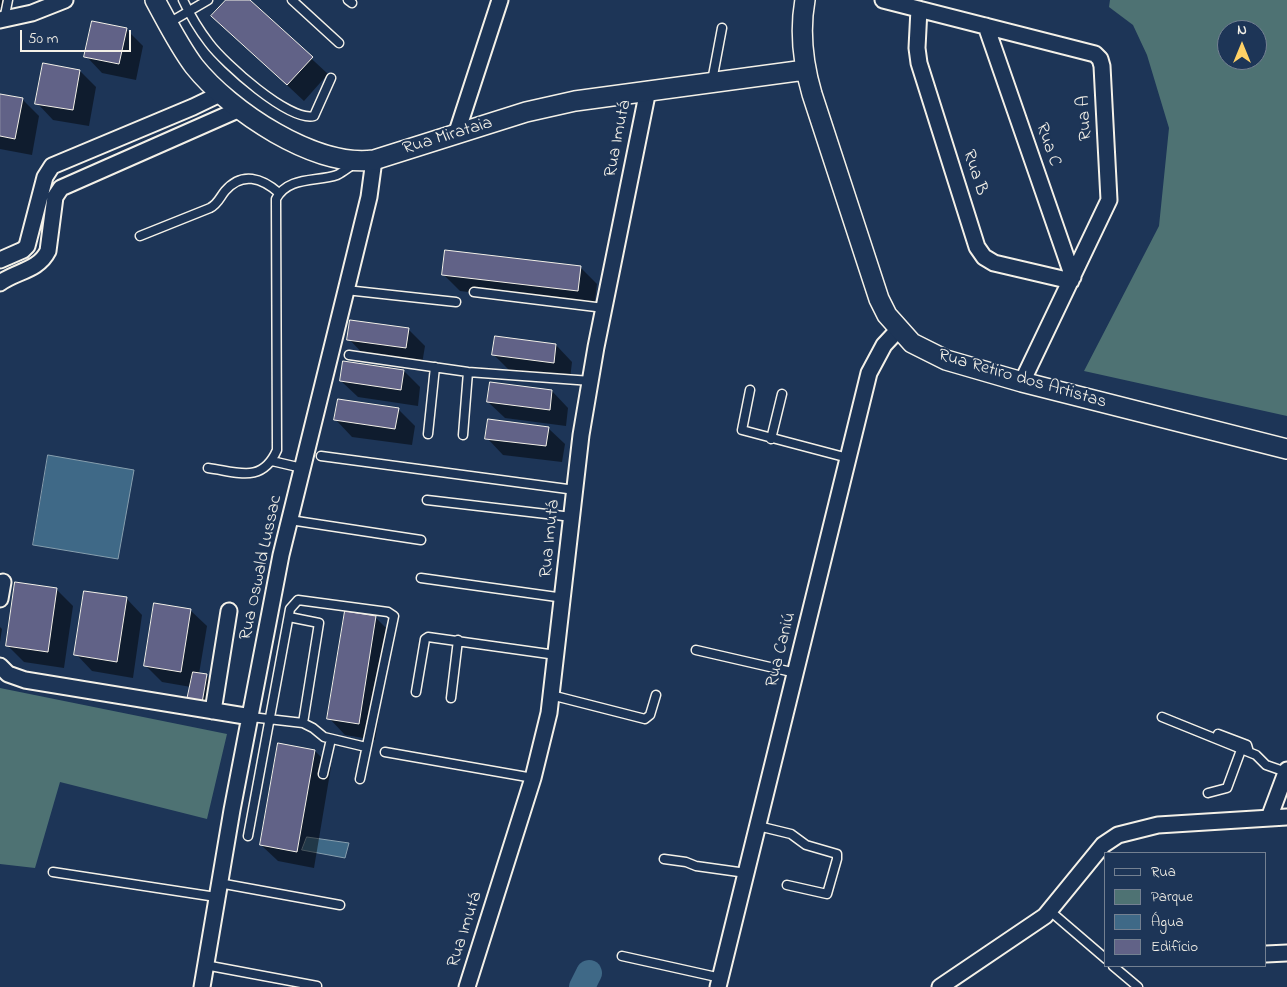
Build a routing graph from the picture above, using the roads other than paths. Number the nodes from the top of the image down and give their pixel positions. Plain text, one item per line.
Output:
1 (8, 0) edge
2 (65, 0) edge
3 (156, 0) edge
4 (183, 0) edge
5 (208, 0) edge
6 (292, 0) edge
7 (500, 0) edge
8 (804, 0) edge
9 (882, 0) edge
10 (919, 9) junction
11 (189, 13) junction
12 (2, 20) edge
13 (168, 24) junction
14 (986, 26) junction
15 (722, 28) dead end
16 (339, 43) dead end
17 (805, 70) junction
18 (331, 78) dead end
19 (712, 82) junction
20 (648, 90) junction
21 (220, 94) junction
22 (240, 109) junction
23 (456, 135) junction
24 (366, 161) junction
25 (279, 193) junction
26 (140, 236) dead end
27 (0, 260) edge
28 (1072, 279) junction
29 (0, 283) edge
30 (346, 290) junction
31 (474, 292) dead end
32 (456, 302) dead end
33 (604, 308) junction
34 (898, 330) junction
35 (350, 355) dead end
36 (435, 367) junction
37 (468, 372) junction
38 (591, 381) junction
39 (1022, 382) junction
40 (750, 390) dead end
41 (782, 394) dead end
42 (428, 434) dead end
43 (463, 435) dead end
44 (770, 439) junction
45 (1287, 449) edge
46 (321, 456) dead end
47 (848, 458) junction
48 (272, 461) junction
49 (208, 468) dead end
50 (302, 468) junction
51 (575, 490) junction
52 (427, 500) dead end
53 (572, 517) junction
54 (290, 520) junction
55 (421, 540) dead end
56 (421, 578) dead end
57 (4, 582) edge
58 (564, 598) junction
59 (0, 599) edge
60 (229, 611) dead end
61 (289, 617) junction
62 (458, 640) junction
63 (696, 650) dead end
64 (556, 656) junction
65 (0, 666) edge
66 (796, 673) junction
67 (256, 690) junction
68 (416, 692) dead end
69 (274, 694) junction
70 (656, 694) dead end
71 (552, 695) junction
72 (451, 698) dead end
73 (212, 712) junction
74 (251, 717) junction
75 (1162, 717) dead end
76 (269, 719) junction
77 (304, 723) junction
78 (1218, 734) dead end
79 (331, 739) junction
80 (366, 747) junction
81 (1245, 751) junction
82 (385, 752) dead end
83 (1287, 771) edge
84 (323, 774) dead end
85 (533, 778) junction
86 (360, 780) dead end
87 (1208, 793) dead end
88 (1287, 817) edge
89 (1269, 818) junction
90 (758, 826) junction
91 (248, 836) dead end
92 (664, 859) dead end
93 (53, 872) dead end
94 (746, 873) junction
95 (787, 885) dead end
96 (218, 890) junction
97 (340, 905) dead end
98 (1050, 911) junction
99 (1287, 953) edge
100 (1267, 954) edge
101 (622, 956) dead end
102 (1104, 957) edge
103 (204, 965) junction
104 (1114, 967) edge
105 (720, 982) edge
106 (317, 986) edge
107 (202, 987) edge
108 (467, 987) edge
109 (940, 987) edge
110 (1138, 987) edge

1 - 12 lane
2 - 12 street
3 - 13 street
4 - 11 lane
5 - 11 lane
6 - 16 lane
7 - 23 street
8 - 17 street, Rua Retiro dos Artistas
9 - 10 street, Rua A
10 - 14 street, Rua A
10 - 28 street, Rua B
11 - 13 lane
11 - 18 lane
13 - 21 street
14 - 28 street, Rua C
14 - 28 street, Rua A
15 - 19 lane
17 - 19 street, Rua Mirataia
17 - 34 street, Rua Retiro dos Artistas
19 - 20 street, Rua Mirataia
20 - 23 street, Rua Mirataia
20 - 33 street, Rua Imutá
21 - 22 street
21 - 27 street
22 - 24 street
22 - 29 street
23 - 24 street, Rua Mirataia
24 - 25 lane
24 - 30 street, Rua Oswald Lussac
25 - 26 lane
25 - 48 lane
28 - 39 street, Rua A
30 - 32 lane
30 - 50 street, Rua Oswald Lussac
31 - 33 lane
33 - 38 street, Rua Imutá
34 - 39 street, Rua Retiro dos Artistas
34 - 47 street, Rua Caniú
35 - 36 lane
36 - 37 lane
36 - 42 lane
37 - 38 lane
37 - 43 lane
38 - 51 street, Rua Imutá
39 - 45 street, Rua Retiro dos Artistas
40 - 44 lane
41 - 44 lane
44 - 47 lane
46 - 51 lane
47 - 66 street, Rua Caniú
48 - 49 lane
48 - 50 lane
50 - 54 street, Rua Oswald Lussac
51 - 53 street, Rua Imutá
52 - 53 lane
53 - 58 street, Rua Imutá
54 - 55 lane
54 - 67 street, Rua Oswald Lussac
56 - 58 lane
57 - 59 street
58 - 64 street, Rua Imutá
60 - 73 street
61 - 69 lane
61 - 77 lane
61 - 80 lane
62 - 64 lane
62 - 68 lane
62 - 72 lane
63 - 66 lane
64 - 71 street, Rua Imutá
65 - 73 street
66 - 90 street, Rua Caniú
67 - 69 lane
67 - 74 street, Rua Oswald Lussac
69 - 76 lane
70 - 71 lane
71 - 85 street, Rua Imutá
73 - 74 street
74 - 76 lane
74 - 96 street, Rua Oswald Lussac
75 - 81 lane
76 - 77 lane
76 - 91 lane
77 - 79 lane
78 - 81 lane
79 - 80 lane
79 - 84 lane
80 - 86 lane
81 - 83 lane
81 - 87 lane
82 - 85 lane
83 - 89 street
85 - 108 street, Rua Imutá
88 - 89 street
89 - 98 street
90 - 94 street, Rua Caniú
90 - 95 lane
92 - 94 lane
93 - 96 lane
94 - 105 street, Rua Caniú
96 - 97 lane
96 - 103 street, Rua Oswald Lussac
98 - 102 lane
98 - 109 street
99 - 100 street
101 - 105 lane
103 - 106 lane
103 - 107 street, Rua Oswald Lussac
104 - 110 lane

